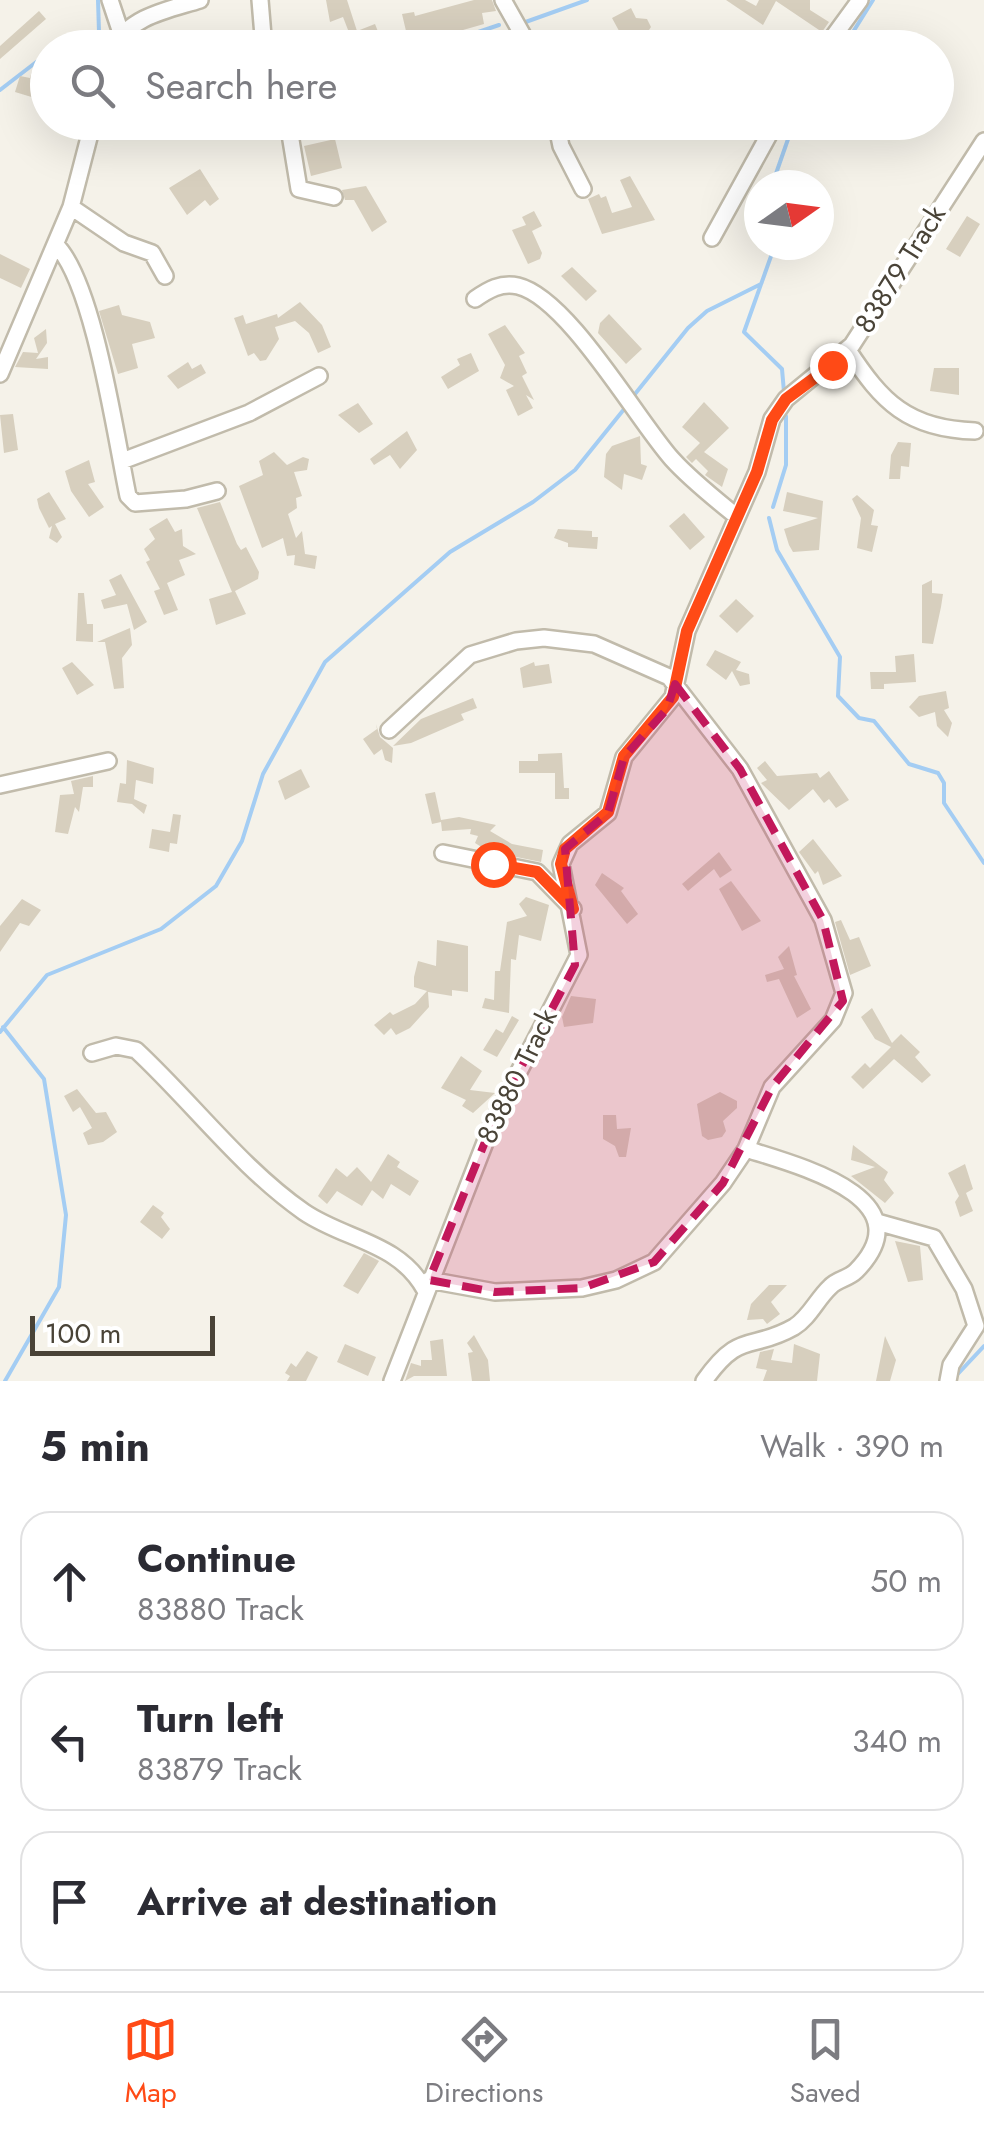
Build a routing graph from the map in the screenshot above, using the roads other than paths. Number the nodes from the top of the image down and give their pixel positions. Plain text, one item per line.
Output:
1 (110, 0) edge
2 (200, 0) edge
3 (260, 0) edge
4 (503, 0) edge
5 (860, 0) edge
6 (115, 30) edge
7 (130, 30) edge
8 (262, 30) edge
9 (520, 30) edge
10 (838, 30) edge
11 (88, 140) edge
12 (291, 140) edge
13 (559, 140) edge
14 (766, 140) edge
15 (984, 141) edge
16 (583, 189) dead end
17 (334, 197) dead end
18 (71, 207) junction
19 (712, 238) dead end
20 (56, 245) junction
21 (166, 276) dead end
22 (475, 299) dead end
23 (848, 350) junction
24 (0, 374) edge
25 (319, 376) dead end
26 (974, 431) dead end
27 (122, 462) junction
28 (216, 491) dead end
29 (736, 516) junction
30 (675, 684) junction
31 (389, 730) dead end
32 (108, 761) dead end
33 (0, 784) edge
34 (443, 853) dead end
35 (573, 909) junction
36 (92, 1053) dead end
37 (746, 1150) junction
38 (877, 1222) junction
39 (427, 1285) junction
40 (392, 1381) edge
41 (704, 1381) edge
42 (948, 1381) edge

1 - 6 street
2 - 7 street
3 - 8 street
4 - 9 street
5 - 10 street
11 - 18 street
12 - 17 street
13 - 16 street
14 - 19 street
15 - 23 street, 83879 Track
18 - 20 street
18 - 21 street
20 - 24 street
20 - 27 street
22 - 29 street
23 - 26 street
23 - 29 street, 83879 Track
25 - 27 street
27 - 28 street
29 - 30 street, 83879 Track
30 - 31 street
30 - 35 street, 83879 Track
30 - 37 street
32 - 33 street
34 - 35 street
35 - 39 street, 83880 Track
36 - 39 street
37 - 38 street
37 - 39 street
38 - 41 street
38 - 42 street
39 - 40 street, 83880 Track

